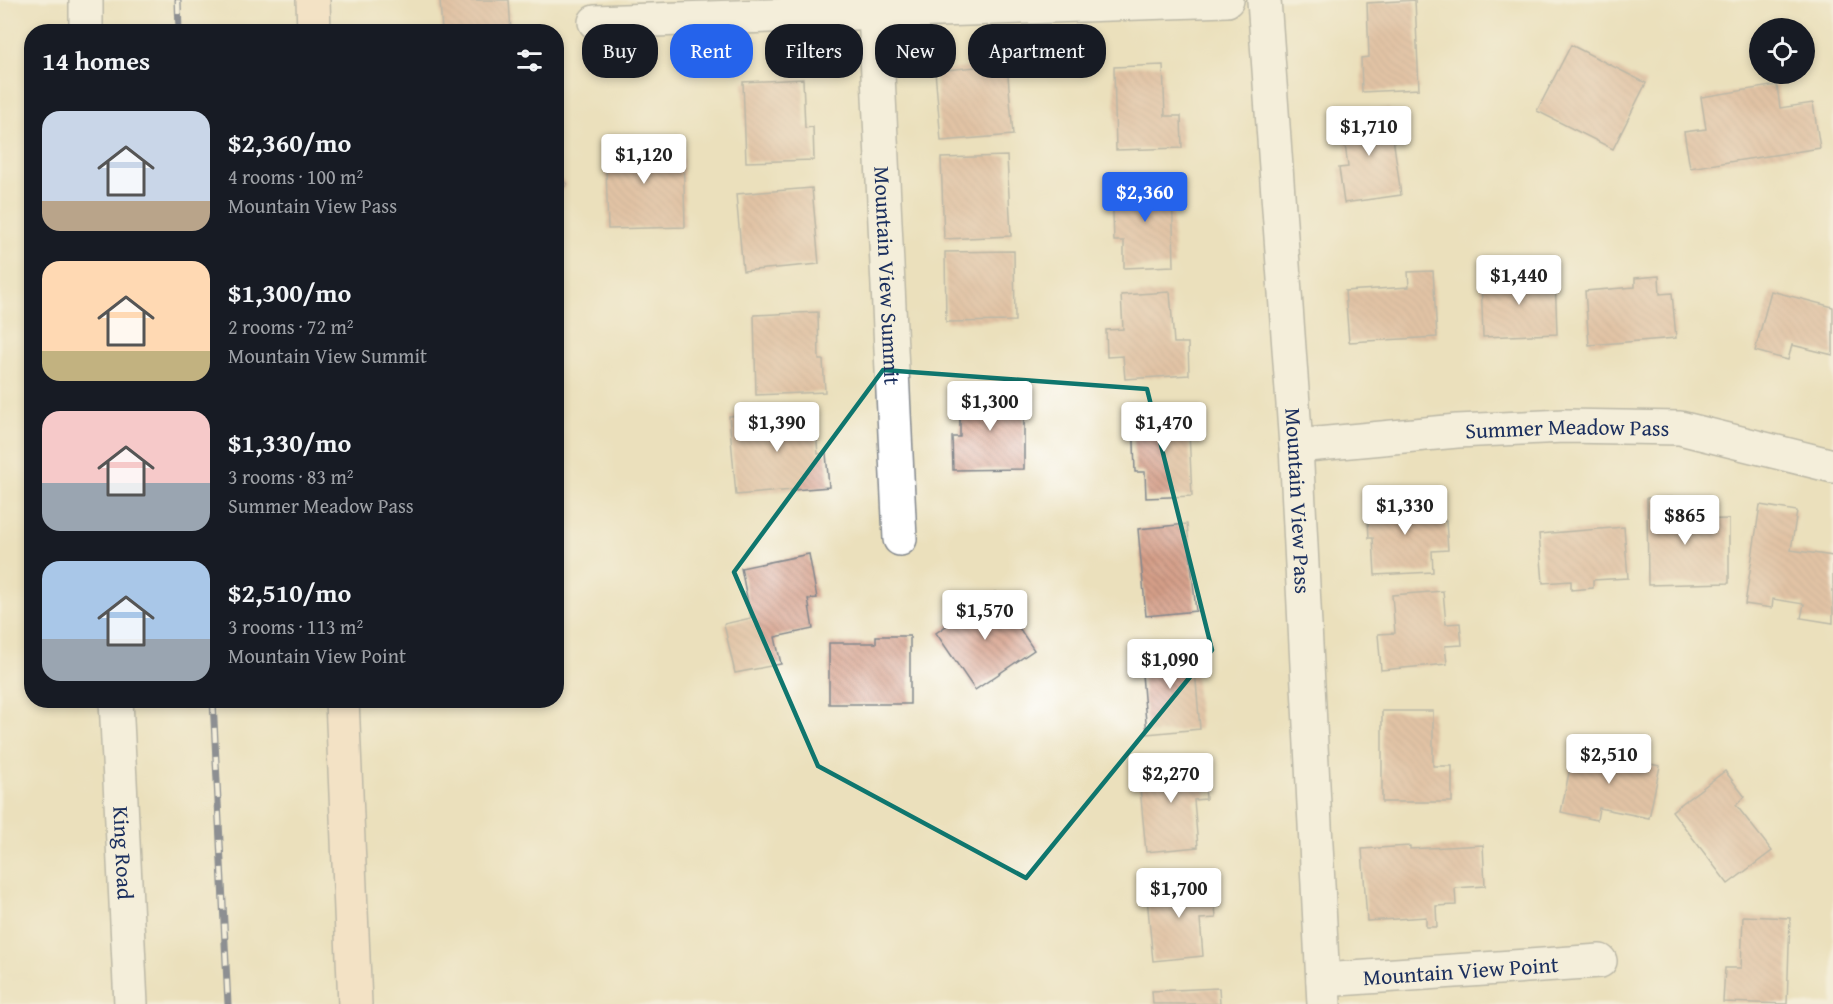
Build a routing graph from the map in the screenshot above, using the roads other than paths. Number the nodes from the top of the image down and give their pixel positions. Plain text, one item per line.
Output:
1 (86, 0) edge
2 (313, 0) edge
3 (1227, 0) edge
4 (1264, 0) edge
5 (875, 12) junction
6 (595, 22) dead end
7 (86, 24) edge
8 (314, 24) edge
9 (1296, 446) junction
10 (1833, 466) edge
11 (900, 539) dead end
12 (116, 708) edge
13 (342, 708) edge
14 (1600, 961) dead end
15 (1323, 992) edge
16 (131, 1004) edge
17 (355, 1004) edge

1 - 7 street
2 - 8 main road
3 - 5 street
4 - 9 street, Mountain View Pass
5 - 6 street
5 - 11 street, Mountain View Summit
9 - 10 street, Summer Meadow Pass
9 - 15 street, Mountain View Pass
12 - 16 street, King Road
13 - 17 main road
14 - 15 street, Mountain View Point

